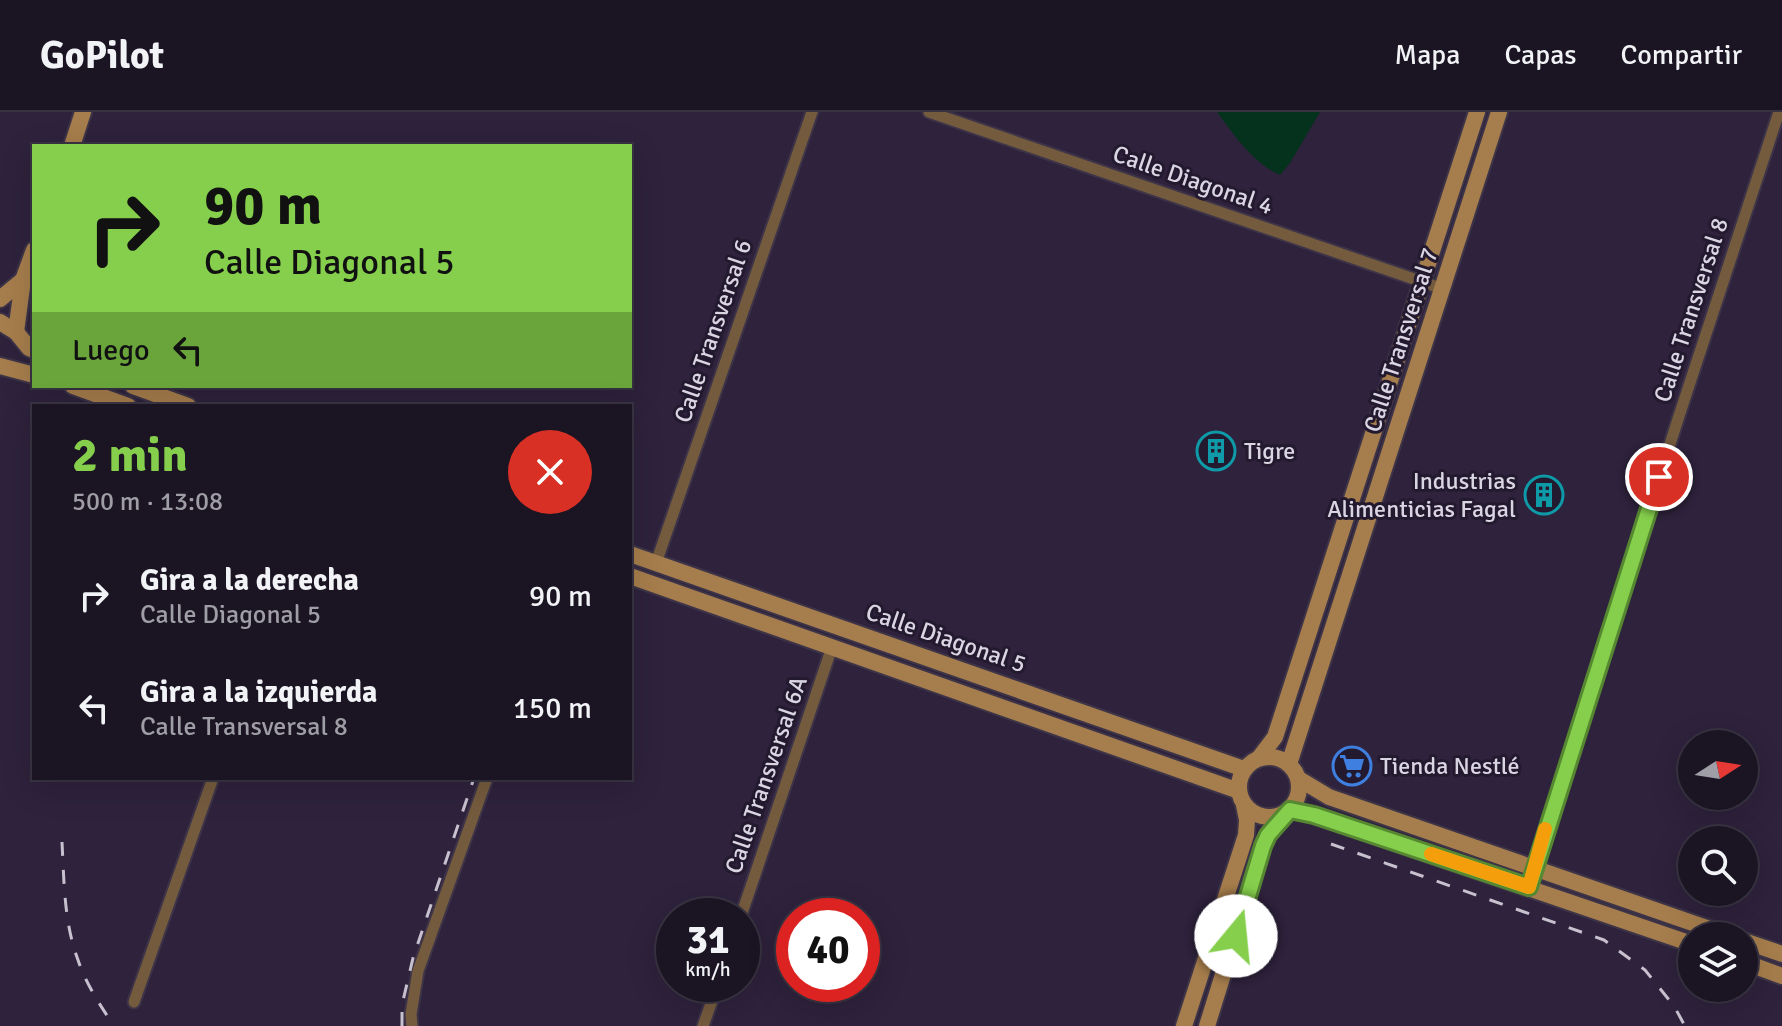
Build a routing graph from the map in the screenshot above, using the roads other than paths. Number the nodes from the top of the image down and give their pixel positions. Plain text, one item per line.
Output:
1 (83, 112) edge
2 (812, 112) edge
3 (929, 112) edge
4 (1477, 112) edge
5 (1499, 112) edge
6 (1779, 112) edge
7 (73, 144) edge
8 (32, 255) edge
9 (23, 280) junction
10 (1423, 284) junction
11 (1443, 289) junction
12 (0, 299) edge
13 (0, 322) edge
14 (16, 332) junction
15 (32, 349) edge
16 (7, 367) edge
17 (32, 374) edge
18 (78, 388) edge
19 (138, 388) edge
20 (122, 404) edge
21 (180, 404) edge
22 (632, 555) edge
23 (656, 563) junction
24 (632, 577) edge
25 (1320, 602) junction
26 (1338, 609) junction
27 (832, 647) junction
28 (921, 655) junction
29 (912, 676) junction
30 (1259, 758) junction
31 (1289, 764) junction
32 (1244, 769) junction
33 (1299, 779) junction
34 (212, 780) edge
35 (486, 780) edge
36 (1242, 798) junction
37 (1287, 812) junction
38 (1536, 868) junction
39 (1529, 887) junction
40 (747, 898) edge
41 (1690, 922) edge
42 (1678, 939) edge
43 (1758, 946) edge
44 (1782, 954) edge
45 (1206, 959) junction
46 (1227, 966) junction
47 (1758, 967) edge
48 (1782, 976) edge
49 (134, 1002) dead end
50 (712, 1002) edge
51 (412, 1026) edge
52 (703, 1026) edge
53 (1184, 1026) edge
54 (1207, 1026) edge

1 - 7 main road
2 - 23 street, Calle Transversal 6
3 - 10 street, Calle Diagonal 4
4 - 10 main road, Calle Transversal 7
5 - 11 main road, Calle Transversal 7
6 - 38 street, Calle Transversal 8
8 - 9 main road
9 - 12 main road
9 - 14 main road
10 - 11 street, Calle Diagonal 4
10 - 25 main road, Calle Transversal 7
11 - 26 main road, Calle Transversal 7
13 - 14 main road
14 - 15 main road
15 - 16 main road
16 - 17 main road
18 - 20 main road
19 - 21 main road
22 - 23 main road, Calle Diagonal 5
23 - 28 main road, Calle Diagonal 5
24 - 27 main road, Calle Diagonal 5
25 - 26 main road
25 - 30 main road, Calle Transversal 7
26 - 31 main road, Calle Transversal 7
27 - 29 main road, Calle Diagonal 5
27 - 40 street, Calle Transversal 6A
28 - 29 main road
28 - 32 main road, Calle Diagonal 5
29 - 36 main road, Calle Diagonal 5
30 - 31 main road
30 - 32 main road
31 - 33 main road
32 - 36 main road
33 - 37 main road
33 - 38 main road
34 - 49 street
35 - 51 street
36 - 37 main road
36 - 45 main road
37 - 39 main road
37 - 46 main road
38 - 39 street, Calle Transversal 8
38 - 41 main road
39 - 42 main road
43 - 44 main road
45 - 46 main road
45 - 53 main road
46 - 54 main road
47 - 48 main road
50 - 52 street

